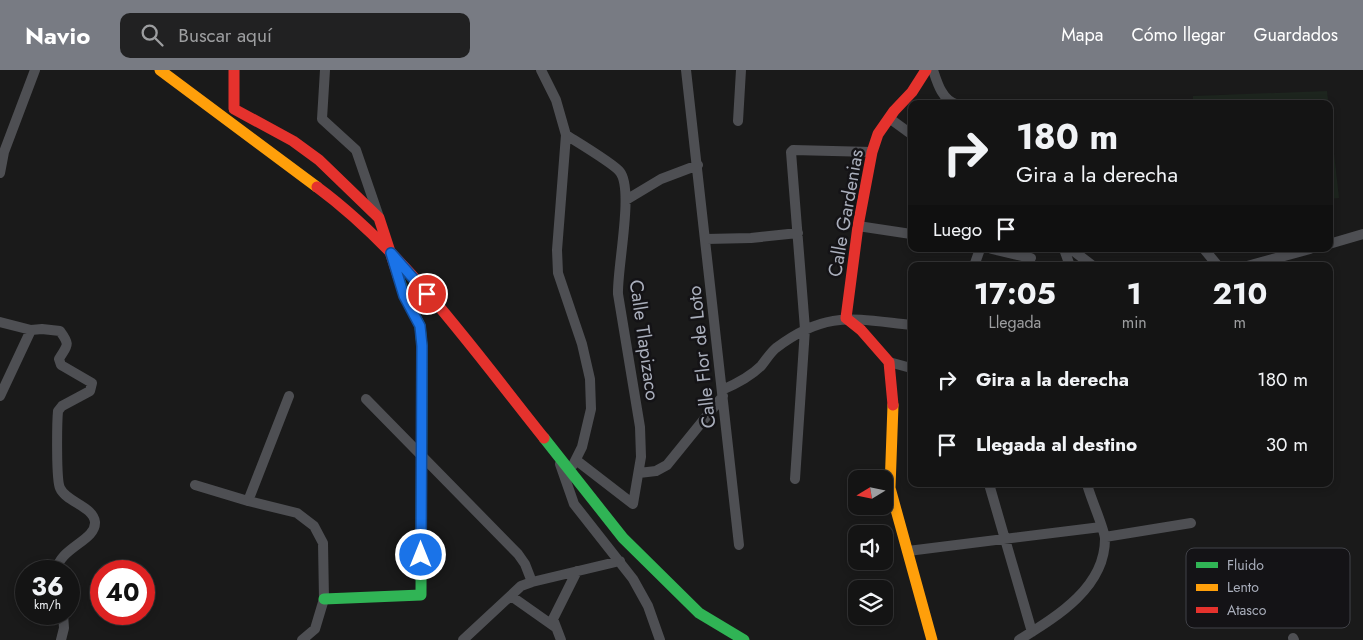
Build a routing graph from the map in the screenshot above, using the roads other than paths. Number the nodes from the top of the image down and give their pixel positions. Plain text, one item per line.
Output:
1 (35, 70) edge
2 (234, 70) edge
3 (325, 70) edge
4 (541, 70) edge
5 (686, 70) edge
6 (741, 70) edge
7 (926, 70) edge
8 (933, 70) edge
9 (165, 72) edge
10 (949, 100) edge
11 (889, 118) junction
12 (738, 121) dead end
13 (908, 132) edge
14 (566, 135) junction
15 (872, 152) junction
16 (698, 165) junction
17 (0, 173) edge
18 (626, 200) junction
19 (379, 218) junction
20 (858, 226) junction
21 (798, 233) junction
22 (908, 234) edge
23 (1363, 234) edge
24 (706, 239) junction
25 (1333, 243) edge
26 (1005, 252) edge
27 (1075, 252) edge
28 (1206, 252) edge
29 (1299, 252) edge
30 (391, 253) junction
31 (1031, 258) dead end
32 (1088, 262) edge
33 (1215, 262) edge
34 (1262, 262) edge
35 (846, 318) junction
36 (0, 322) edge
37 (908, 325) edge
38 (805, 329) junction
39 (31, 330) junction
40 (889, 362) junction
41 (908, 367) edge
42 (722, 393) junction
43 (0, 396) edge
44 (289, 396) dead end
45 (366, 399) dead end
46 (421, 455) junction
47 (558, 459) junction
48 (576, 460) junction
49 (569, 473) junction
50 (640, 473) junction
51 (795, 479) dead end
52 (195, 485) dead end
53 (990, 487) edge
54 (1088, 487) edge
55 (248, 501) junction
56 (1191, 523) dead end
57 (1103, 532) junction
58 (623, 538) junction
59 (1006, 539) junction
60 (740, 545) dead end
61 (610, 548) junction
62 (908, 551) junction
63 (61, 560) edge
64 (620, 561) junction
65 (577, 571) junction
66 (532, 582) junction
67 (510, 596) junction
68 (324, 599) junction
69 (64, 625) edge
70 (555, 627) junction
71 (1032, 632) junction
72 (306, 639) edge
73 (61, 640) edge
74 (463, 640) edge
75 (561, 640) edge
76 (660, 640) edge
77 (744, 640) edge
78 (932, 640) edge
79 (1019, 640) edge

1 - 17 street
2 - 19 street
3 - 19 street
4 - 14 street
5 - 16 street, Calle Flor de Loto
6 - 12 street
7 - 11 street, Calle Gardenias
8 - 10 street
9 - 30 street
11 - 13 street
11 - 15 street, Calle Gardenias
14 - 18 street, Calle Tlapizaco
14 - 48 street
15 - 20 street, Calle Gardenias
15 - 21 street
16 - 18 street
16 - 24 street, Calle Flor de Loto
18 - 50 street, Calle Tlapizaco
19 - 30 street
20 - 22 street
20 - 35 street, Calle Gardenias
21 - 24 street
21 - 38 street
23 - 25 street
24 - 42 street, Calle Flor de Loto
26 - 31 street
27 - 32 street
28 - 33 street
29 - 34 street
30 - 46 street
30 - 47 street
35 - 37 street
35 - 38 street
35 - 40 street
36 - 39 street
38 - 42 street
38 - 51 street
39 - 43 street
39 - 63 street
40 - 41 street
40 - 62 street
42 - 50 street
42 - 60 street, Calle Flor de Loto
44 - 55 street
45 - 46 street
46 - 66 street
46 - 68 street
47 - 49 street
47 - 61 street
48 - 49 street
48 - 50 street, Calle Tlapizaco
49 - 58 street
52 - 55 street
53 - 59 street
54 - 57 street
55 - 68 street
56 - 57 street
57 - 59 street
57 - 71 street
58 - 61 street
58 - 77 street
59 - 62 street
59 - 71 street
61 - 64 street
62 - 78 street
64 - 65 street
64 - 76 street
65 - 66 street
65 - 70 street
66 - 67 street
67 - 70 street
67 - 74 street
68 - 72 street
69 - 73 street
70 - 75 street
71 - 79 street

